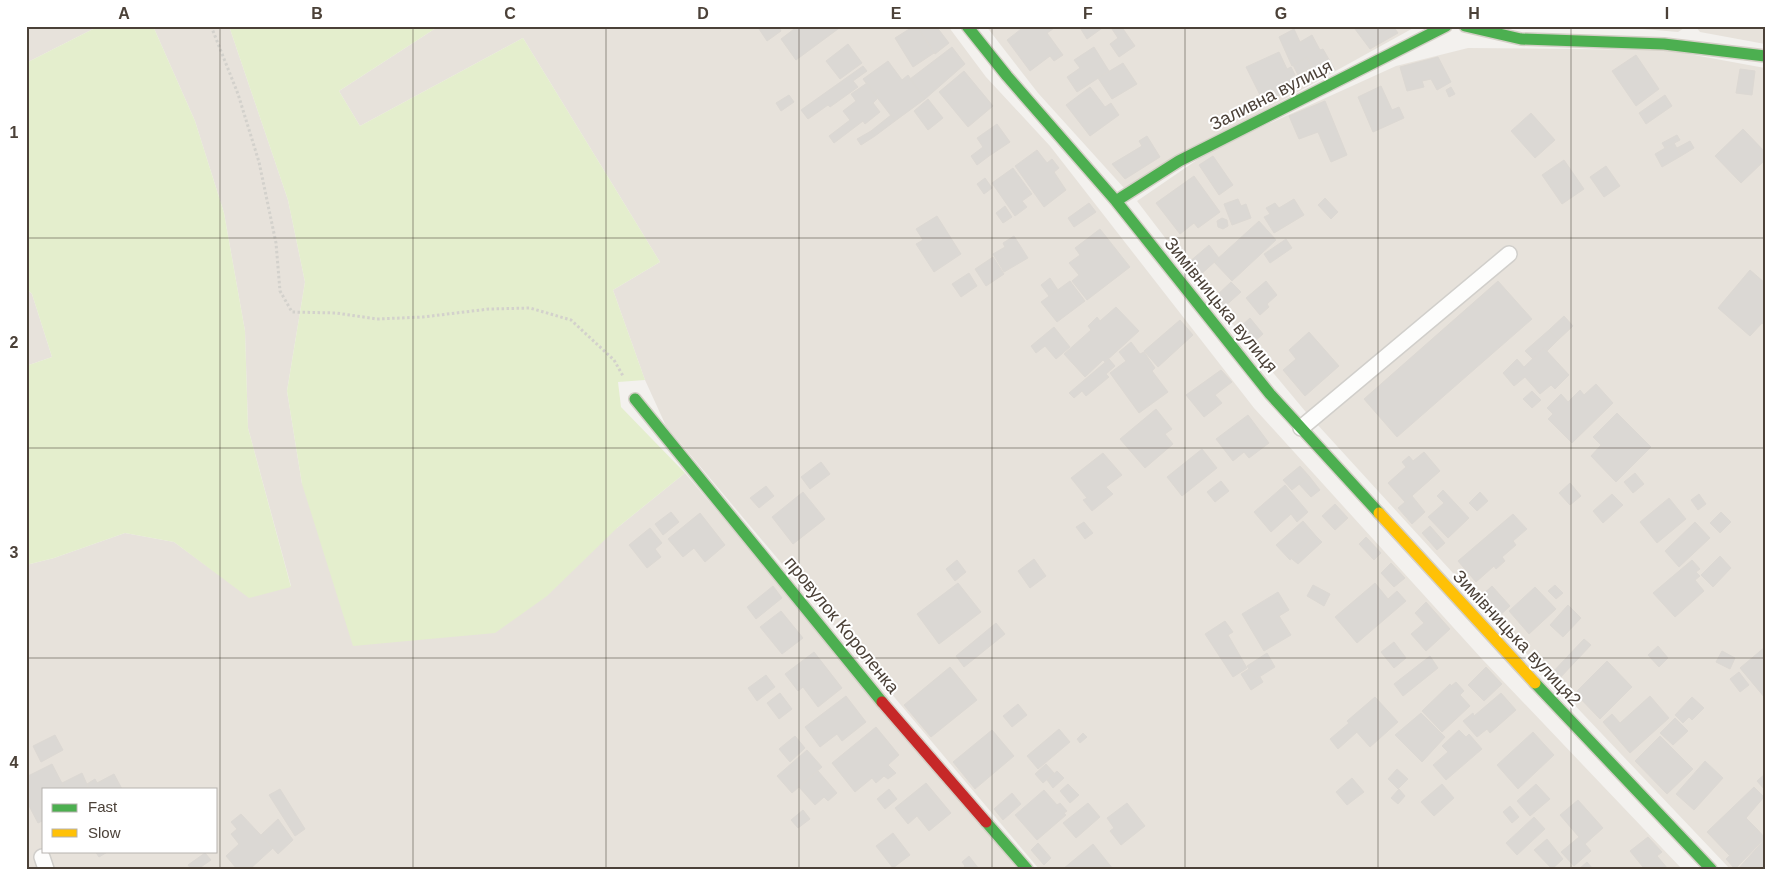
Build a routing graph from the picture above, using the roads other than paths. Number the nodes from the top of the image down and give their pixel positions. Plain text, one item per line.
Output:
1 (968, 26) edge
2 (1446, 26) edge
3 (1464, 26) edge
4 (1765, 56) edge
5 (1116, 202) junction
6 (1509, 254) dead end
7 (635, 399) road end
8 (1301, 428) junction
9 (1027, 869) edge
10 (1711, 869) edge

1 - 5 street, Зимівницька вулиця
2 - 5 street, Заливна вулиця
3 - 4 street
5 - 8 street, Зимівницька вулиця
6 - 8 lane
7 - 9 street, провулок Короленка
8 - 10 street, Зимівницька вулиця2

